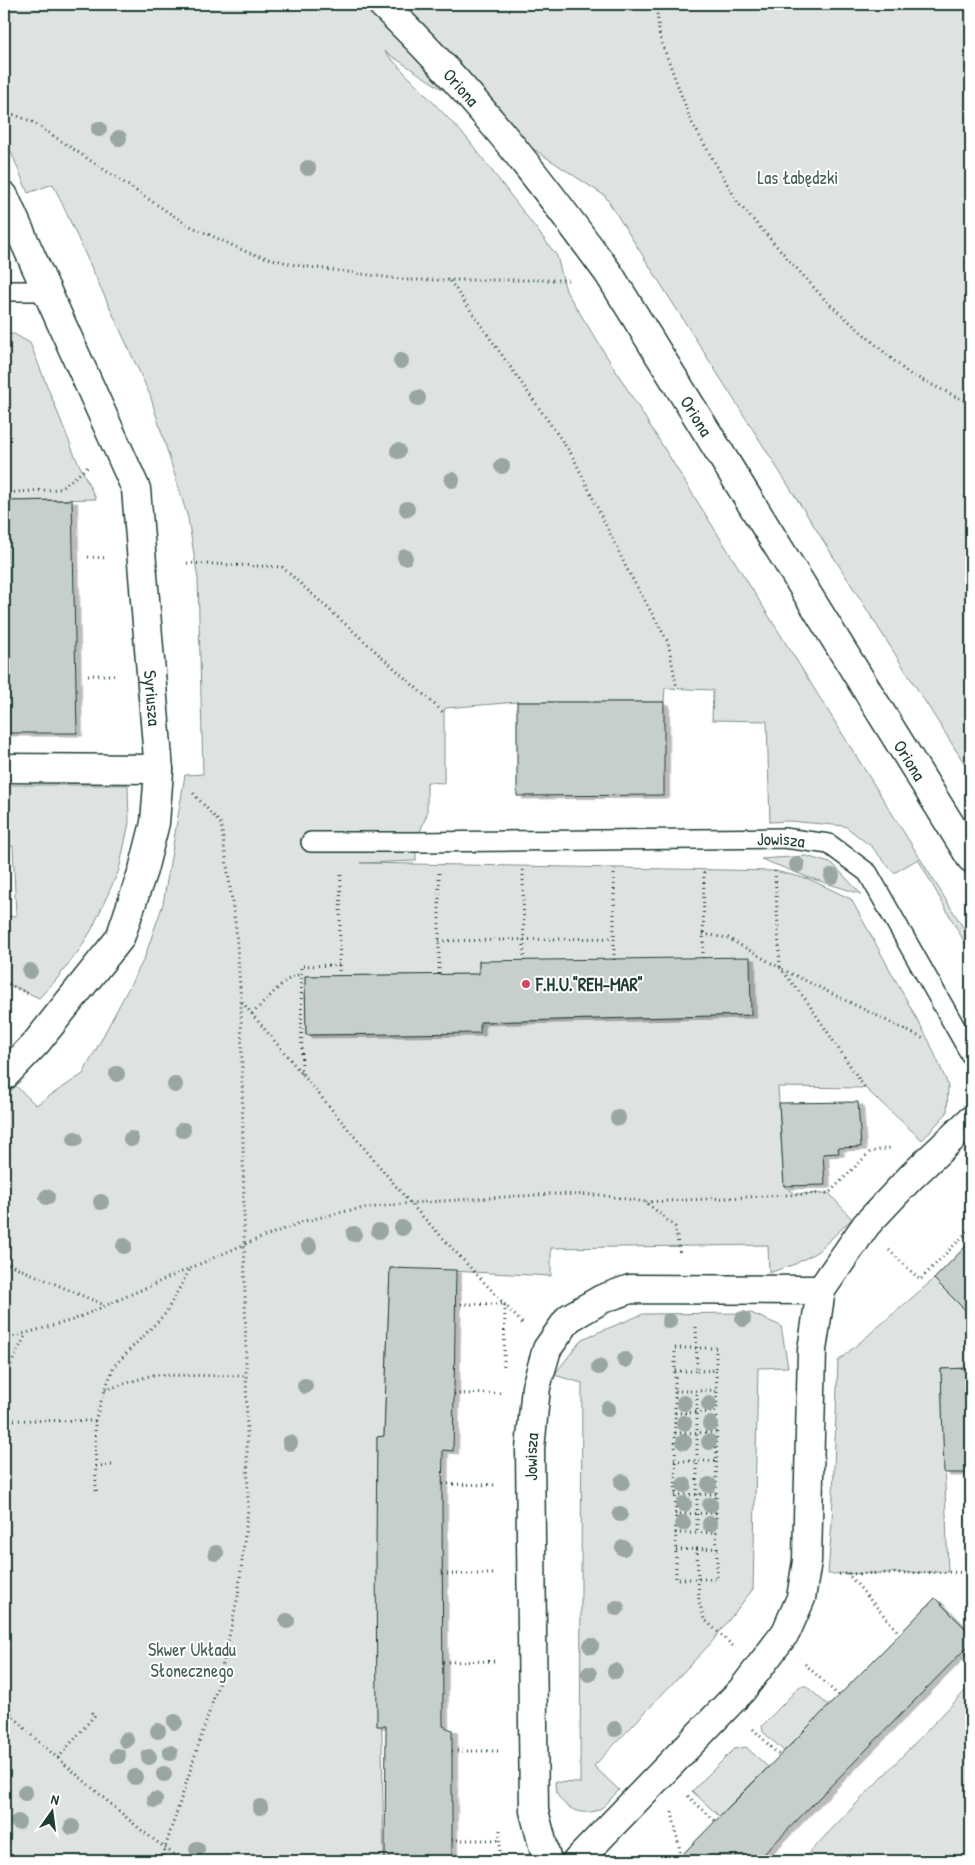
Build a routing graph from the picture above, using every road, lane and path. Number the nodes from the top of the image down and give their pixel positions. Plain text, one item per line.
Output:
1 (382, 4) edge
2 (656, 4) edge
3 (4, 111) edge
4 (4, 196) edge
5 (450, 280) junction
6 (575, 280) dead end
7 (4, 291) edge
8 (47, 291) junction
9 (971, 404) edge
10 (93, 463) dead end
11 (4, 493) edge
12 (88, 557) dead end
13 (111, 558) dead end
14 (187, 563) dead end
15 (88, 675) dead end
16 (124, 675) dead end
17 (677, 689) dead end
18 (444, 713) dead end
19 (4, 768) edge
20 (159, 769) junction
21 (190, 790) dead end
22 (311, 842) dead end
23 (971, 858) edge
24 (523, 861) dead end
25 (341, 863) dead end
26 (614, 863) dead end
27 (704, 865) dead end
28 (439, 870) dead end
29 (775, 871) dead end
30 (703, 934) junction
31 (614, 938) junction
32 (524, 940) junction
33 (439, 941) junction
34 (703, 958) dead end
35 (614, 960) dead end
36 (524, 962) dead end
37 (340, 965) junction
38 (780, 968) junction
39 (302, 973) junction
40 (439, 974) dead end
41 (340, 976) dead end
42 (4, 982) edge
43 (39, 998) dead end
44 (241, 1001) junction
45 (252, 1014) junction
46 (929, 1041) dead end
47 (971, 1055) edge
48 (302, 1074) junction
49 (4, 1076) edge
50 (865, 1088) dead end
51 (971, 1120) edge
52 (829, 1194) dead end
53 (646, 1202) junction
54 (410, 1203) junction
55 (971, 1228) edge
56 (245, 1244) junction
57 (885, 1246) dead end
58 (4, 1262) edge
59 (190, 1268) junction
60 (686, 1289) junction
61 (821, 1290) junction
62 (456, 1304) dead end
63 (505, 1304) junction
64 (105, 1305) junction
65 (696, 1317) dead end
66 (26, 1333) junction
67 (4, 1339) edge
68 (696, 1348) junction
69 (547, 1349) junction
70 (716, 1370) junction
71 (675, 1371) junction
72 (697, 1371) junction
73 (246, 1376) junction
74 (4, 1378) edge
75 (105, 1390) junction
76 (717, 1390) junction
77 (675, 1391) junction
78 (697, 1391) junction
79 (504, 1393) dead end
80 (454, 1394) dead end
81 (697, 1412) junction
82 (716, 1412) junction
83 (675, 1413) junction
84 (4, 1420) edge
85 (95, 1420) junction
86 (716, 1432) junction
87 (675, 1433) junction
88 (697, 1433) junction
89 (697, 1460) junction
90 (674, 1461) junction
91 (717, 1461) junction
92 (112, 1465) dead end
93 (96, 1466) junction
94 (443, 1484) dead end
95 (503, 1485) dead end
96 (96, 1491) dead end
97 (716, 1494) junction
98 (675, 1495) junction
99 (697, 1495) junction
100 (716, 1513) junction
101 (675, 1514) junction
102 (697, 1514) junction
103 (716, 1532) junction
104 (675, 1533) junction
105 (698, 1533) junction
106 (716, 1548) junction
107 (697, 1549) junction
108 (676, 1550) junction
109 (971, 1572) edge
110 (442, 1574) dead end
111 (502, 1574) dead end
112 (805, 1574) junction
113 (847, 1574) junction
114 (698, 1579) junction
115 (900, 1634) dead end
116 (738, 1651) dead end
117 (798, 1658) dead end
118 (502, 1661) dead end
119 (443, 1662) dead end
120 (839, 1696) dead end
121 (4, 1706) edge
122 (90, 1711) dead end
123 (752, 1729) dead end
124 (452, 1751) dead end
125 (501, 1751) dead end
126 (779, 1755) dead end
127 (58, 1758) junction
128 (681, 1790) dead end
129 (671, 1810) dead end
130 (715, 1821) dead end
131 (452, 1840) dead end
132 (500, 1840) dead end
133 (164, 1848) junction
134 (163, 1861) edge
135 (183, 1861) edge
136 (547, 1861) edge
137 (576, 1861) edge
138 (682, 1861) edge

1 - 23 street, Oriona
2 - 9 path
3 - 5 path
4 - 8 street, Syriusza
5 - 6 path
5 - 17 path
7 - 8 lane
8 - 20 street, Syriusza
10 - 11 path
12 - 13 path
14 - 18 path
15 - 16 path
19 - 20 street
20 - 49 street, Syriusza
21 - 44 path
22 - 47 lane, Jowisza
24 - 32 path
25 - 37 path
26 - 31 path
27 - 30 path
28 - 33 path
29 - 38 path
30 - 34 path
30 - 38 path
31 - 32 path
31 - 35 path
32 - 33 path
32 - 36 path
33 - 40 path
37 - 39 path
37 - 41 path
38 - 46 path
38 - 50 path
39 - 45 path
39 - 48 path
42 - 43 path
44 - 45 path
44 - 56 path
45 - 48 path
48 - 54 path
51 - 61 street
52 - 53 path
53 - 54 path
53 - 60 path
54 - 56 path
54 - 63 path
55 - 57 path
56 - 59 path
56 - 73 path
58 - 64 path
59 - 64 path
59 - 75 path
60 - 61 street, Jowisza
60 - 69 street, Jowisza
61 - 112 street
62 - 63 path
63 - 69 path
64 - 66 path
65 - 68 path
66 - 67 path
66 - 74 path
68 - 70 path
68 - 71 path
68 - 72 path
69 - 136 street, Jowisza
70 - 72 path
70 - 76 path
71 - 72 path
71 - 77 path
73 - 75 path
73 - 133 path
75 - 85 path
76 - 78 path
76 - 82 path
77 - 78 path
77 - 83 path
78 - 81 path
79 - 80 path
81 - 82 path
81 - 83 path
81 - 88 path
82 - 86 path
83 - 87 path
84 - 85 path
85 - 93 path
86 - 88 path
86 - 91 path
87 - 88 path
87 - 90 path
88 - 89 path
89 - 90 path
89 - 91 path
89 - 99 path
90 - 98 path
91 - 97 path
92 - 93 path
93 - 96 path
94 - 95 path
97 - 99 path
97 - 100 path
98 - 99 path
98 - 101 path
99 - 102 path
100 - 102 path
100 - 103 path
101 - 102 path
101 - 104 path
102 - 105 path
103 - 105 path
103 - 106 path
104 - 105 path
104 - 108 path
106 - 107 path
106 - 114 path
107 - 108 path
107 - 114 path
108 - 114 path
109 - 113 path
110 - 111 path
112 - 113 path
112 - 137 street
113 - 115 path
114 - 116 path
117 - 120 path
118 - 119 path
121 - 127 path
122 - 127 path
123 - 126 path
124 - 125 path
127 - 133 path
128 - 130 path
129 - 138 path
131 - 132 path
133 - 134 path
133 - 135 path

